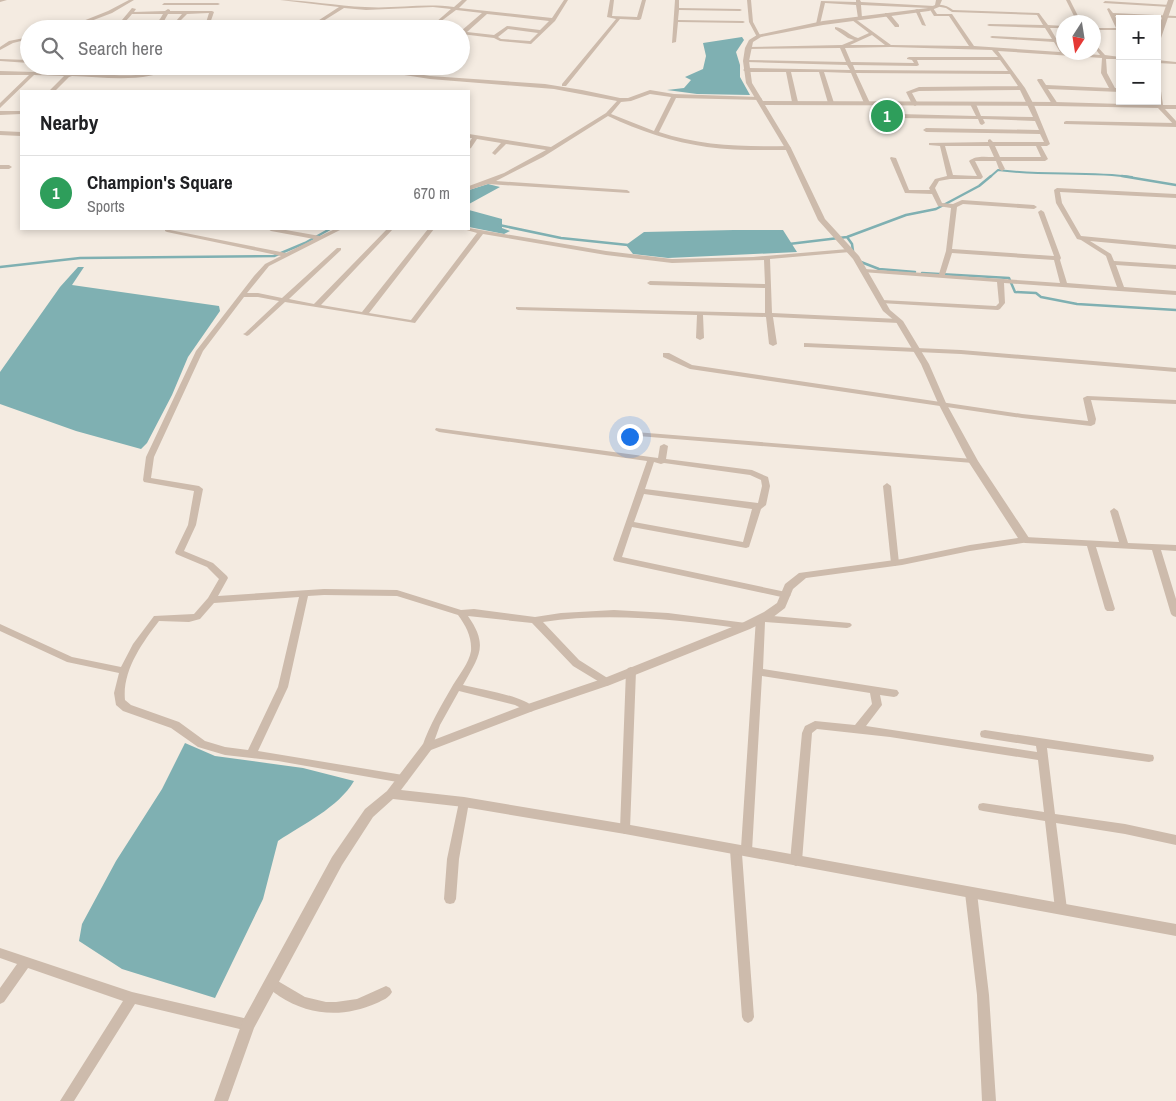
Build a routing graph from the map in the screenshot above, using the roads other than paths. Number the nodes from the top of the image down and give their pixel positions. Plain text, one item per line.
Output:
1 (5, 0) edge
2 (132, 0) edge
3 (138, 0) edge
4 (282, 0) edge
5 (465, 0) edge
6 (566, 0) edge
7 (612, 0) edge
8 (644, 0) edge
9 (677, 0) edge
10 (748, 0) edge
11 (1068, 0) edge
12 (1104, 1) edge
13 (0, 2) edge
14 (162, 2) edge
15 (858, 2) edge
16 (1170, 3) edge
17 (218, 4) dead end
18 (935, 5) edge
19 (343, 7) junction
20 (454, 8) junction
21 (677, 9) junction
22 (740, 10) dead end
23 (917, 10) junction
24 (132, 12) junction
25 (185, 12) junction
26 (486, 12) junction
27 (168, 13) junction
28 (887, 14) junction
29 (1111, 14) junction
30 (1076, 15) edge
31 (518, 16) junction
32 (1167, 16) junction
33 (1176, 17) edge
34 (857, 18) junction
35 (618, 19) junction
36 (89, 20) edge
37 (125, 20) edge
38 (161, 20) edge
39 (179, 20) edge
40 (209, 20) edge
41 (324, 20) edge
42 (442, 20) edge
43 (553, 20) junction
44 (676, 21) junction
45 (743, 22) dead end
46 (1116, 22) edge
47 (818, 24) junction
48 (924, 24) dead end
49 (470, 25) edge
50 (990, 25) dead end
51 (897, 26) dead end
52 (506, 27) junction
53 (1046, 27) junction
54 (1056, 27) edge
55 (1161, 27) edge
56 (837, 28) dead end
57 (1101, 28) edge
58 (1116, 29) edge
59 (541, 32) junction
60 (470, 33) edge
61 (873, 33) junction
62 (759, 36) junction
63 (495, 37) junction
64 (850, 37) junction
65 (992, 37) dead end
66 (859, 39) junction
67 (20, 40) edge
68 (1055, 41) joint
69 (674, 42) dead end
70 (850, 43) junction
71 (890, 46) junction
72 (842, 47) junction
73 (879, 47) junction
74 (748, 48) junction
75 (973, 48) junction
76 (0, 49) edge
77 (994, 49) junction
78 (1056, 53) edge
79 (1101, 53) edge
80 (1101, 57) edge
81 (1104, 57) junction
82 (1116, 58) edge
83 (1002, 59) junction
84 (0, 60) edge
85 (20, 61) edge
86 (746, 61) junction
87 (1161, 61) edge
88 (1176, 62) edge
89 (850, 63) junction
90 (20, 70) edge
91 (746, 70) junction
92 (788, 70) junction
93 (821, 70) junction
94 (854, 71) junction
95 (0, 73) edge
96 (1011, 73) junction
97 (15, 74) junction
98 (20, 74) edge
99 (32, 75) joint
100 (70, 75) edge
101 (151, 75) edge
102 (407, 75) edge
103 (67, 76) junction
104 (1040, 80) dead end
105 (564, 85) dead end
106 (1045, 87) junction
107 (1022, 88) junction
108 (53, 90) edge
109 (1113, 90) joint
110 (674, 96) junction
111 (620, 100) junction
112 (760, 101) junction
113 (795, 102) junction
114 (831, 103) junction
115 (867, 103) junction
116 (915, 104) junction
117 (973, 104) junction
118 (1055, 104) junction
119 (1031, 105) junction
120 (0, 106) edge
121 (1160, 107) junction
122 (1176, 107) edge
123 (0, 113) edge
124 (20, 113) dead end
125 (608, 114) junction
126 (899, 116) dead end
127 (980, 118) junction
128 (1036, 119) junction
129 (1066, 123) dead end
130 (1176, 125) edge
131 (926, 130) dead end
132 (986, 131) junction
133 (656, 132) junction
134 (1042, 132) junction
135 (0, 133) edge
136 (20, 134) edge
137 (470, 136) edge
138 (476, 137) junction
139 (505, 141) junction
140 (931, 144) dead end
141 (942, 144) junction
142 (991, 145) junction
143 (1038, 145) junction
144 (470, 146) edge
145 (788, 148) junction
146 (551, 149) junction
147 (496, 153) dead end
148 (893, 158) dead end
149 (998, 160) junction
150 (0, 167) edge
151 (9, 167) dead end
152 (1002, 169) dead end
153 (950, 177) junction
154 (486, 182) junction
155 (470, 188) edge
156 (627, 192) dead end
157 (933, 192) junction
158 (1176, 196) edge
159 (940, 206) joint
160 (953, 206) junction
161 (1034, 207) dead end
162 (1041, 212) dead end
163 (167, 230) edge
164 (276, 230) edge
165 (337, 230) edge
166 (389, 230) edge
167 (430, 230) edge
168 (470, 230) edge
169 (481, 232) junction
170 (317, 238) junction
171 (1079, 238) junction
172 (842, 242) junction
173 (1176, 247) edge
174 (339, 249) dead end
175 (949, 251) junction
176 (282, 254) junction
177 (767, 258) junction
178 (1058, 258) junction
179 (1112, 263) junction
180 (1176, 267) edge
181 (864, 271) junction
182 (941, 277) junction
183 (1000, 281) junction
184 (650, 283) dead end
185 (768, 286) junction
186 (1064, 286) junction
187 (1121, 290) junction
188 (1176, 293) edge
189 (244, 295) junction
190 (284, 300) junction
191 (882, 302) junction
192 (316, 306) junction
193 (518, 308) dead end
194 (364, 314) junction
195 (700, 314) junction
196 (769, 315) junction
197 (899, 321) junction
198 (247, 334) dead end
199 (700, 338) dead end
200 (773, 344) dead end
201 (807, 344) dead end
202 (918, 351) junction
203 (666, 355) dead end
204 (1176, 370) edge
205 (1176, 402) edge
206 (942, 403) junction
207 (439, 430) dead end
208 (638, 434) dead end
209 (664, 446) dead end
210 (651, 460) junction
211 (973, 461) junction
212 (661, 462) junction
213 (887, 486) dead end
214 (642, 491) junction
215 (757, 507) junction
216 (1114, 511) dead end
217 (629, 524) junction
218 (1025, 540) junction
219 (1091, 544) junction
220 (1124, 545) junction
221 (1155, 546) junction
222 (1176, 548) edge
223 (896, 563) junction
224 (304, 593) junction
225 (786, 595) junction
226 (211, 600) junction
227 (1110, 609) dead end
228 (461, 614) junction
229 (1176, 614) edge
230 (762, 618) junction
231 (536, 620) junction
232 (847, 625) dead end
233 (746, 626) junction
234 (0, 627) edge
235 (124, 671) junction
236 (631, 672) junction
237 (758, 672) junction
238 (606, 682) junction
239 (457, 688) junction
240 (874, 690) junction
241 (894, 693) dead end
242 (529, 708) junction
243 (857, 730) junction
244 (985, 734) dead end
245 (1041, 743) junction
246 (427, 747) junction
247 (251, 754) junction
248 (1044, 757) junction
249 (1149, 758) dead end
250 (403, 779) junction
251 (391, 794) junction
252 (464, 802) junction
253 (983, 807) dead end
254 (1050, 817) junction
255 (626, 829) junction
256 (1176, 840) edge
257 (741, 851) junction
258 (796, 861) junction
259 (971, 893) junction
260 (450, 899) dead end
261 (1061, 909) junction
262 (1176, 930) edge
263 (0, 953) edge
264 (26, 962) junction
265 (271, 983) junction
266 (386, 992) dead end
267 (0, 998) edge
268 (132, 998) junction
269 (748, 1017) dead end
270 (248, 1025) junction
271 (67, 1101) edge
272 (221, 1101) edge
273 (989, 1101) edge

1 - 13 street
2 - 36 street
3 - 24 street
4 - 19 street
5 - 20 street
6 - 43 street
7 - 35 street
8 - 35 street
9 - 21 street
10 - 62 street
11 - 30 street
12 - 16 street
12 - 29 street
14 - 17 street
14 - 27 street
15 - 18 street
15 - 34 street
15 - 47 street
16 - 32 street
18 - 23 street
18 - 53 street
18 - 75 street
19 - 20 street
19 - 41 street
20 - 26 street
20 - 42 street
21 - 22 street
21 - 44 street
23 - 28 street
23 - 48 street
24 - 27 street
24 - 37 street
25 - 27 street
25 - 39 street
25 - 40 street
26 - 31 street
26 - 49 street
27 - 38 street
28 - 34 street
28 - 51 street
29 - 32 street
29 - 46 street
31 - 43 street
31 - 52 street
32 - 33 street
32 - 55 street
34 - 47 street
34 - 61 street
35 - 105 street
43 - 59 street
44 - 45 street
44 - 69 street
47 - 62 street
50 - 53 street
52 - 59 street
52 - 63 street
53 - 54 street
53 - 68 street
56 - 64 street
57 - 58 street
59 - 63 street
60 - 63 street
61 - 66 street
61 - 71 street
62 - 74 street
64 - 66 street
64 - 70 street
65 - 68 street
66 - 70 street
66 - 73 street
67 - 76 street
70 - 72 street
71 - 73 street
71 - 75 street
72 - 73 street
72 - 74 street
72 - 89 street
74 - 86 street
75 - 77 street
77 - 78 street
77 - 83 street
79 - 81 street
80 - 81 street
81 - 82 street
81 - 109 street
83 - 89 street
83 - 96 street
84 - 85 street
86 - 89 street
86 - 91 street
87 - 88 street
89 - 94 street
90 - 97 street
91 - 92 street
91 - 112 street
92 - 93 street
92 - 113 street
93 - 94 street
93 - 114 street
94 - 96 street
94 - 115 street
95 - 97 street
96 - 107 street
97 - 98 street
99 - 103 street
99 - 120 street
100 - 103 street
101 - 103 street
102 - 111 street
103 - 108 street
104 - 106 street
106 - 109 street
106 - 118 street
107 - 116 street
107 - 119 street
110 - 111 street
110 - 112 street
110 - 133 street
111 - 125 street
112 - 113 street
112 - 145 street
113 - 114 street
114 - 115 street
115 - 116 street
116 - 117 street
117 - 119 street
117 - 127 street
118 - 119 street
118 - 121 street
119 - 128 street
121 - 122 street
121 - 130 street
123 - 124 street
125 - 133 street
125 - 146 street
126 - 127 street
127 - 128 street
127 - 132 street
128 - 134 street
129 - 130 street
131 - 132 street
132 - 134 street
132 - 142 street
133 - 145 street
134 - 143 street
135 - 136 street
137 - 138 street
138 - 139 street
138 - 144 street
139 - 146 street
139 - 147 street
140 - 141 street
141 - 142 street
141 - 153 street
142 - 143 street
142 - 149 street
143 - 149 street
145 - 172 street
146 - 154 street
148 - 157 street
149 - 152 street
149 - 153 street
150 - 151 street
153 - 157 street
154 - 155 street
154 - 156 street
157 - 159 street
158 - 171 street
159 - 160 street
160 - 161 street
160 - 175 street
162 - 178 street
163 - 176 street
164 - 170 street
165 - 170 street
166 - 192 street
167 - 194 street
168 - 169 street
169 - 177 street
169 - 194 street
170 - 176 street
171 - 173 street
171 - 179 street
172 - 177 street
172 - 181 street
174 - 190 street
175 - 178 street
175 - 182 street
176 - 189 street
177 - 185 street
178 - 186 street
179 - 180 street
179 - 187 street
181 - 182 street
181 - 191 street
182 - 183 street
183 - 186 street
183 - 191 street
184 - 185 street
185 - 196 street
186 - 187 street
187 - 188 street
189 - 190 street
189 - 226 street
190 - 192 street
190 - 198 street
191 - 197 street
192 - 194 street
193 - 195 street
195 - 196 street
195 - 199 street
196 - 197 street
196 - 200 street
197 - 202 street
201 - 202 street
202 - 204 street
202 - 206 street
203 - 206 street
205 - 206 street
206 - 211 street
207 - 210 street
208 - 211 street
209 - 212 street
210 - 212 street
210 - 214 street
211 - 218 street
212 - 215 street
213 - 223 street
214 - 215 street
214 - 217 street
215 - 217 street
216 - 220 street
217 - 225 street
218 - 219 street
218 - 223 street
219 - 220 street
219 - 227 street
220 - 221 street
221 - 222 street
221 - 229 street
223 - 225 street
224 - 226 street
224 - 228 street
224 - 247 street
225 - 230 street
226 - 235 street
228 - 231 street
228 - 239 street
230 - 232 street
230 - 233 street
230 - 237 street
231 - 233 street
231 - 238 street
233 - 236 street
234 - 235 street
235 - 247 street
236 - 238 street
236 - 255 street
237 - 240 street
237 - 257 street
238 - 242 street
239 - 242 street
239 - 246 street
240 - 241 street
240 - 243 street
242 - 246 street
243 - 248 street
243 - 258 street
244 - 245 street
245 - 248 street
245 - 249 street
246 - 250 street
247 - 250 street
248 - 254 street
250 - 251 street
251 - 252 street
251 - 265 street
252 - 255 street
252 - 260 street
253 - 254 street
254 - 256 street
254 - 261 street
255 - 257 street
257 - 258 street
257 - 269 street
258 - 259 street
259 - 261 street
259 - 273 street
261 - 262 street
263 - 264 street
264 - 267 street
264 - 268 street
265 - 266 street
265 - 270 street
268 - 270 street
268 - 271 street
270 - 272 street

